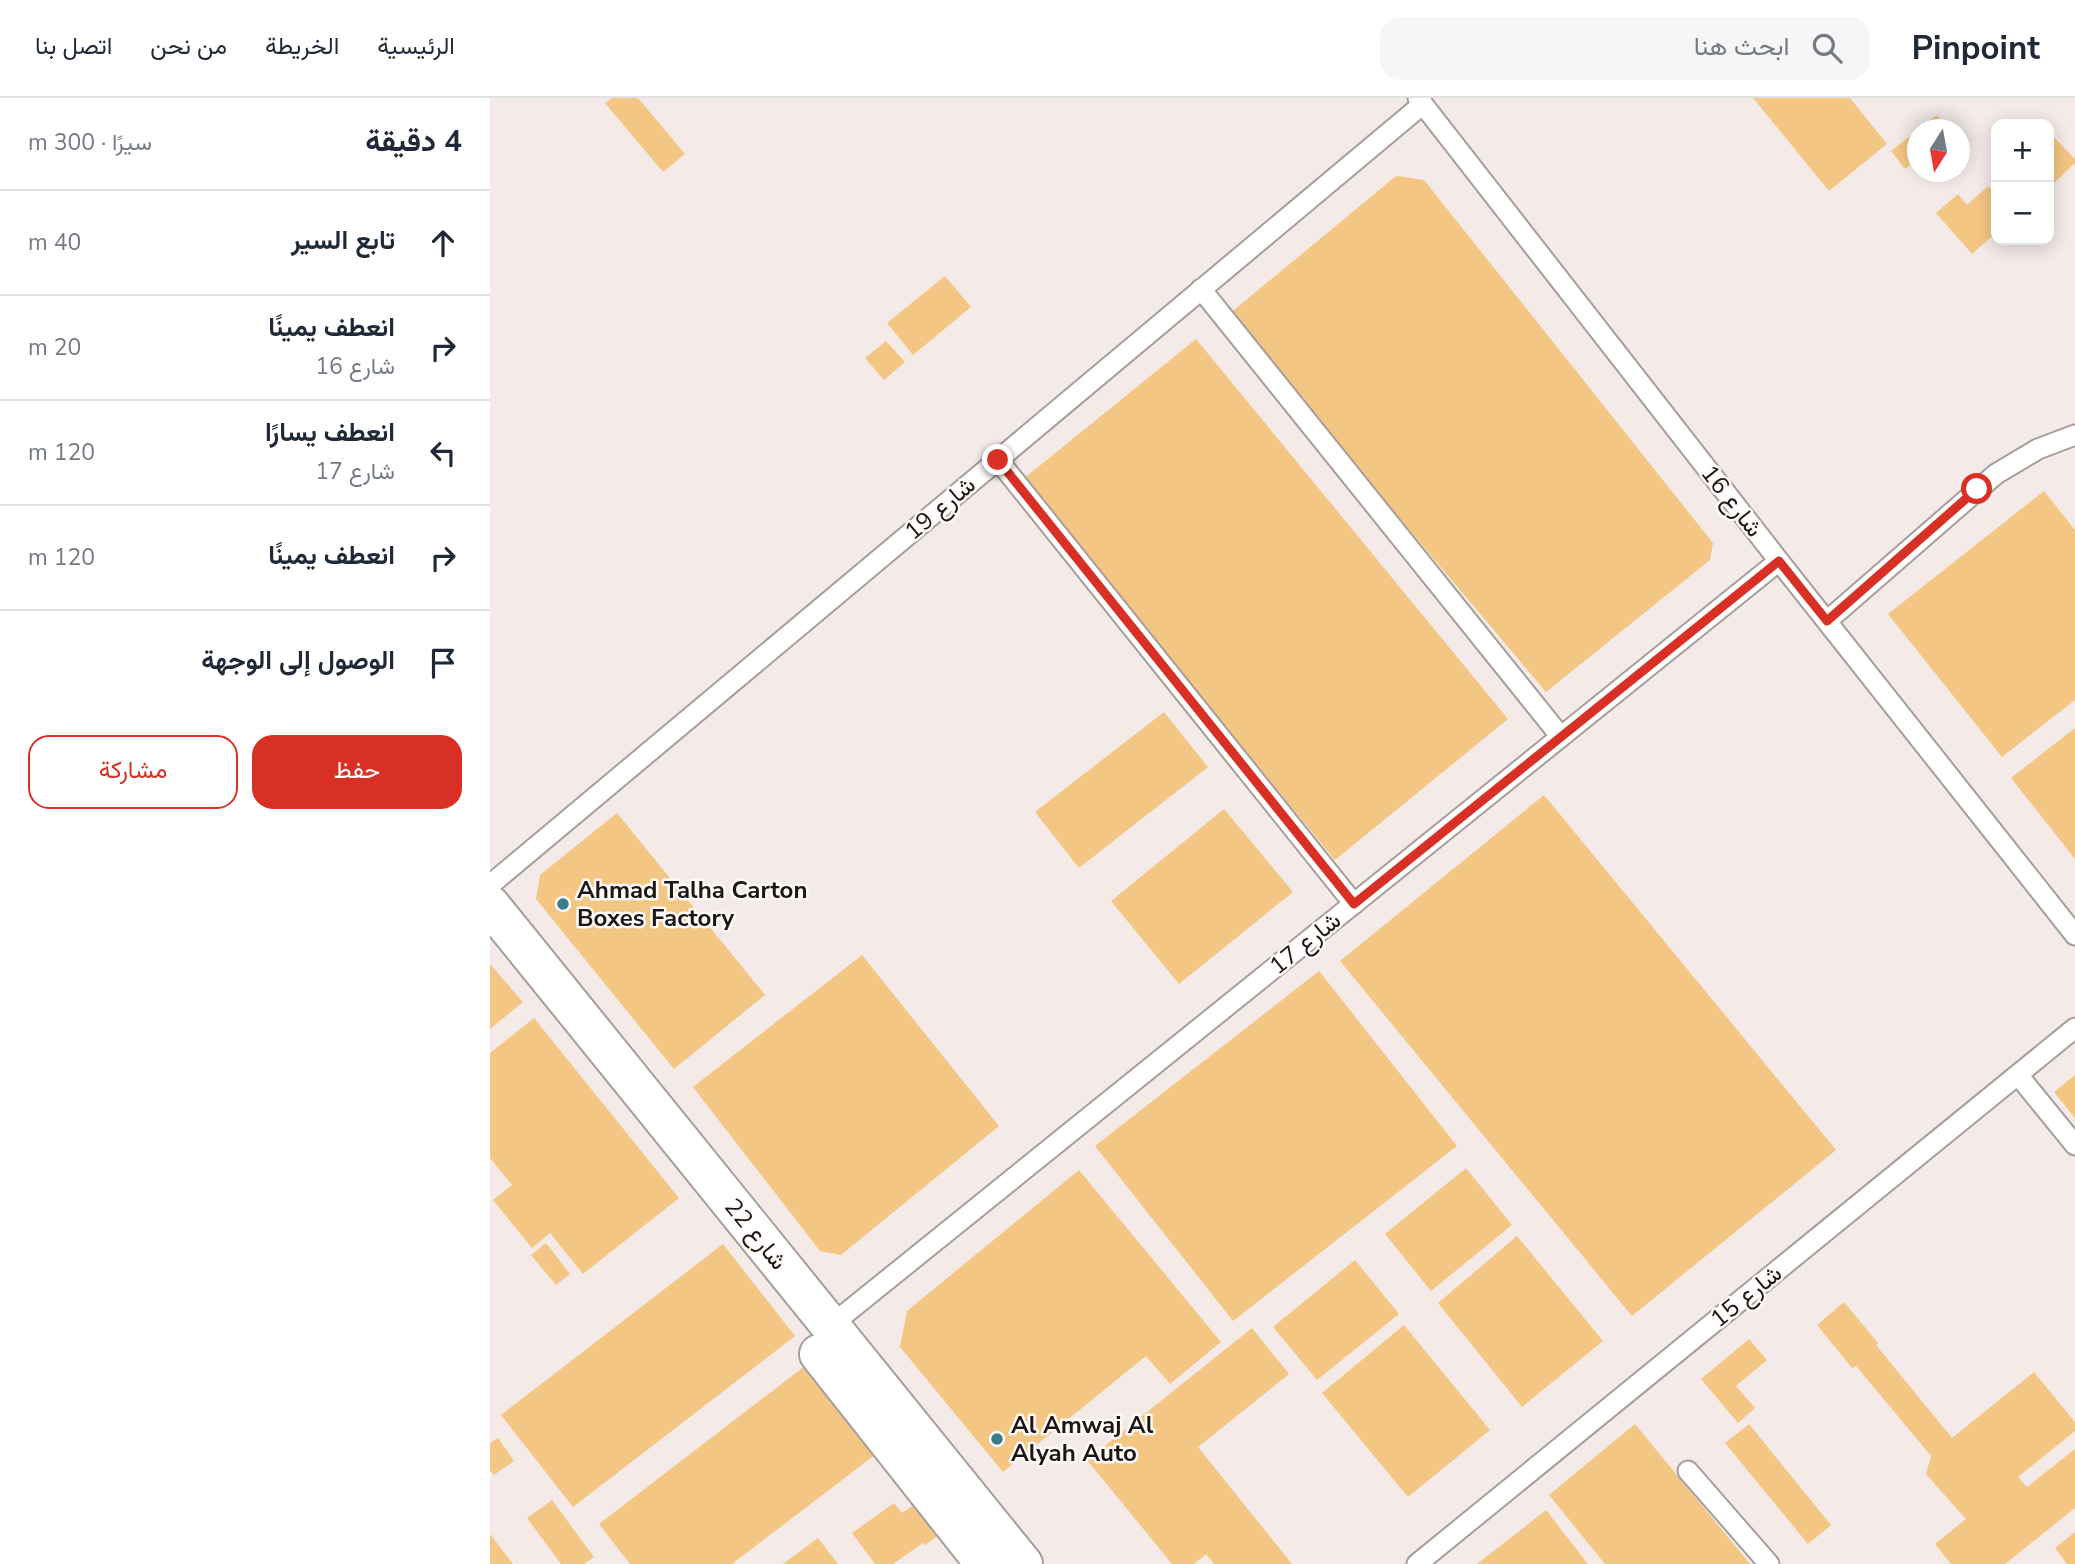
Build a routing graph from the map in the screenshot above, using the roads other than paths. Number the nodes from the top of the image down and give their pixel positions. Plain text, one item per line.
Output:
1 (1420, 101) edge
2 (1201, 289) junction
3 (2075, 435) edge
4 (998, 460) junction
5 (1779, 561) junction
6 (1827, 621) junction
7 (1561, 737) junction
8 (490, 885) edge
9 (1354, 904) junction
10 (490, 905) edge
11 (2075, 935) edge
12 (490, 938) edge
13 (2075, 1028) edge
14 (2018, 1075) junction
15 (2075, 1145) edge
16 (830, 1326) junction
17 (1688, 1471) dead end
18 (985, 1564) edge
19 (1023, 1564) edge
20 (1417, 1564) edge
21 (1769, 1564) edge

1 - 2 lane, شارع 19
1 - 5 lane, شارع 16
2 - 4 lane, شارع 19
2 - 7 lane
3 - 6 lane
4 - 8 lane, شارع 19
4 - 9 lane
5 - 6 lane, شارع 16
5 - 7 lane, شارع 17
6 - 11 lane, شارع 16
7 - 9 lane, شارع 17
9 - 16 lane, شارع 17
10 - 16 street, شارع 22
12 - 18 street, شارع 22
13 - 14 lane, شارع 15
14 - 15 lane
14 - 20 lane, شارع 15
16 - 19 street, شارع 22
17 - 21 lane

